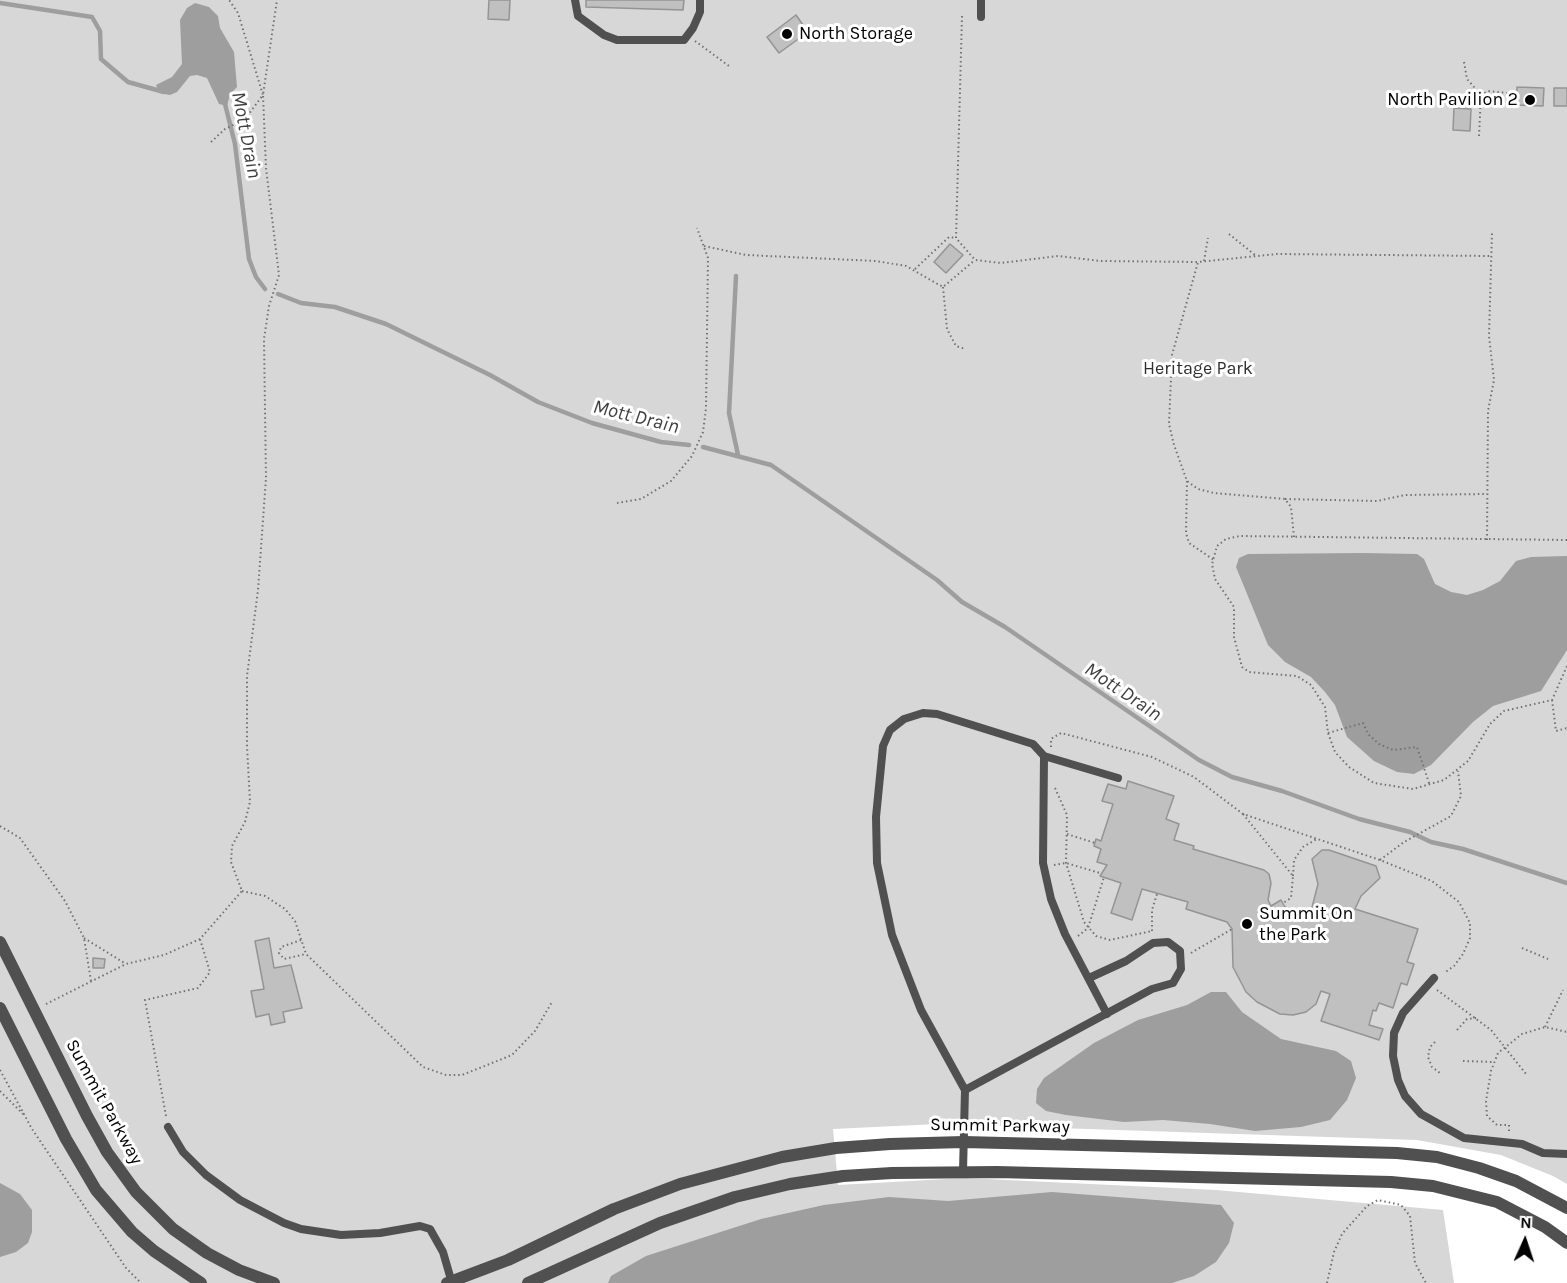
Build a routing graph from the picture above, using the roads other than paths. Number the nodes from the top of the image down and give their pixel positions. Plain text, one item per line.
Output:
1 (574, 0) edge
2 (700, 0) edge
3 (981, 0) edge
4 (981, 17) dead end
5 (1048, 757) junction
6 (1118, 778) dead end
7 (0, 942) edge
8 (1089, 978) junction
9 (1430, 981) road end
10 (0, 1008) edge
11 (1107, 1014) junction
12 (965, 1090) junction
13 (168, 1127) road end
14 (964, 1142) junction
15 (1567, 1154) edge
16 (963, 1171) junction
17 (1567, 1208) edge
18 (1567, 1243) edge
19 (450, 1282) edge
20 (201, 1283) edge
21 (274, 1283) edge
22 (528, 1283) edge

1 - 2 lane
3 - 4 lane
5 - 6 lane
5 - 8 lane
5 - 12 lane
7 - 21 street, Summit Parkway
8 - 11 lane
8 - 11 lane
9 - 15 lane
10 - 20 street
11 - 12 lane
12 - 14 lane
13 - 19 lane
14 - 16 lane
14 - 17 street, Summit Parkway
14 - 19 street, Summit Parkway
16 - 18 street
16 - 22 street

